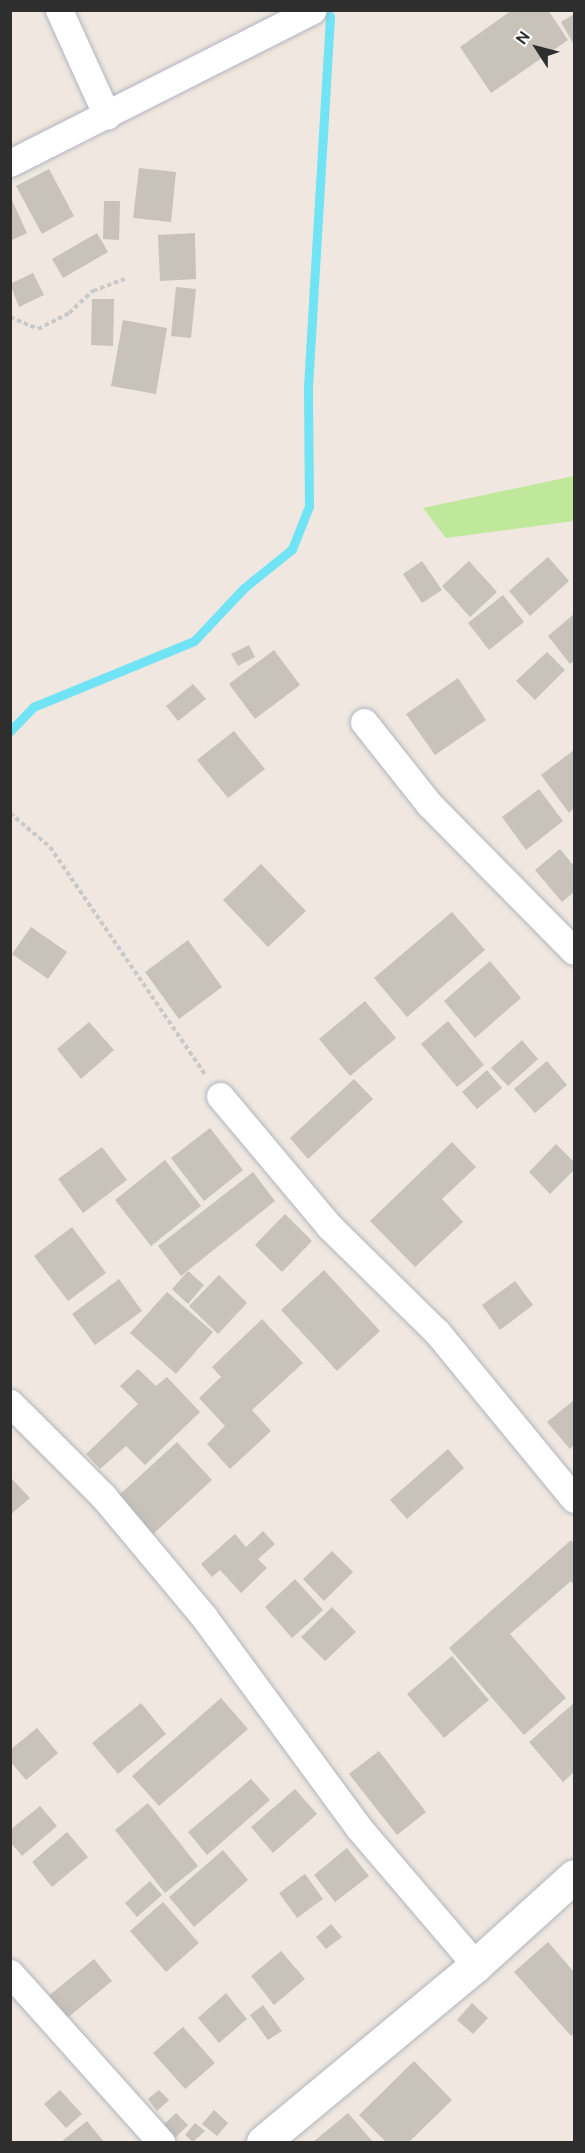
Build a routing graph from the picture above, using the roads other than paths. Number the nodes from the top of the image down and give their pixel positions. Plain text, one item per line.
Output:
1 (58, 10) edge
2 (308, 13) edge
3 (107, 116) junction
4 (10, 163) edge
5 (364, 722) dead end
6 (574, 951) edge
7 (220, 1096) road end
8 (10, 1403) edge
9 (574, 1499) edge
10 (574, 1876) edge
11 (476, 1965) junction
12 (10, 1973) edge
13 (161, 2142) edge
14 (263, 2142) edge

1 - 3 street
2 - 3 street
3 - 4 street
5 - 6 street
7 - 9 street
8 - 11 street
10 - 11 street
11 - 14 street
12 - 13 street

